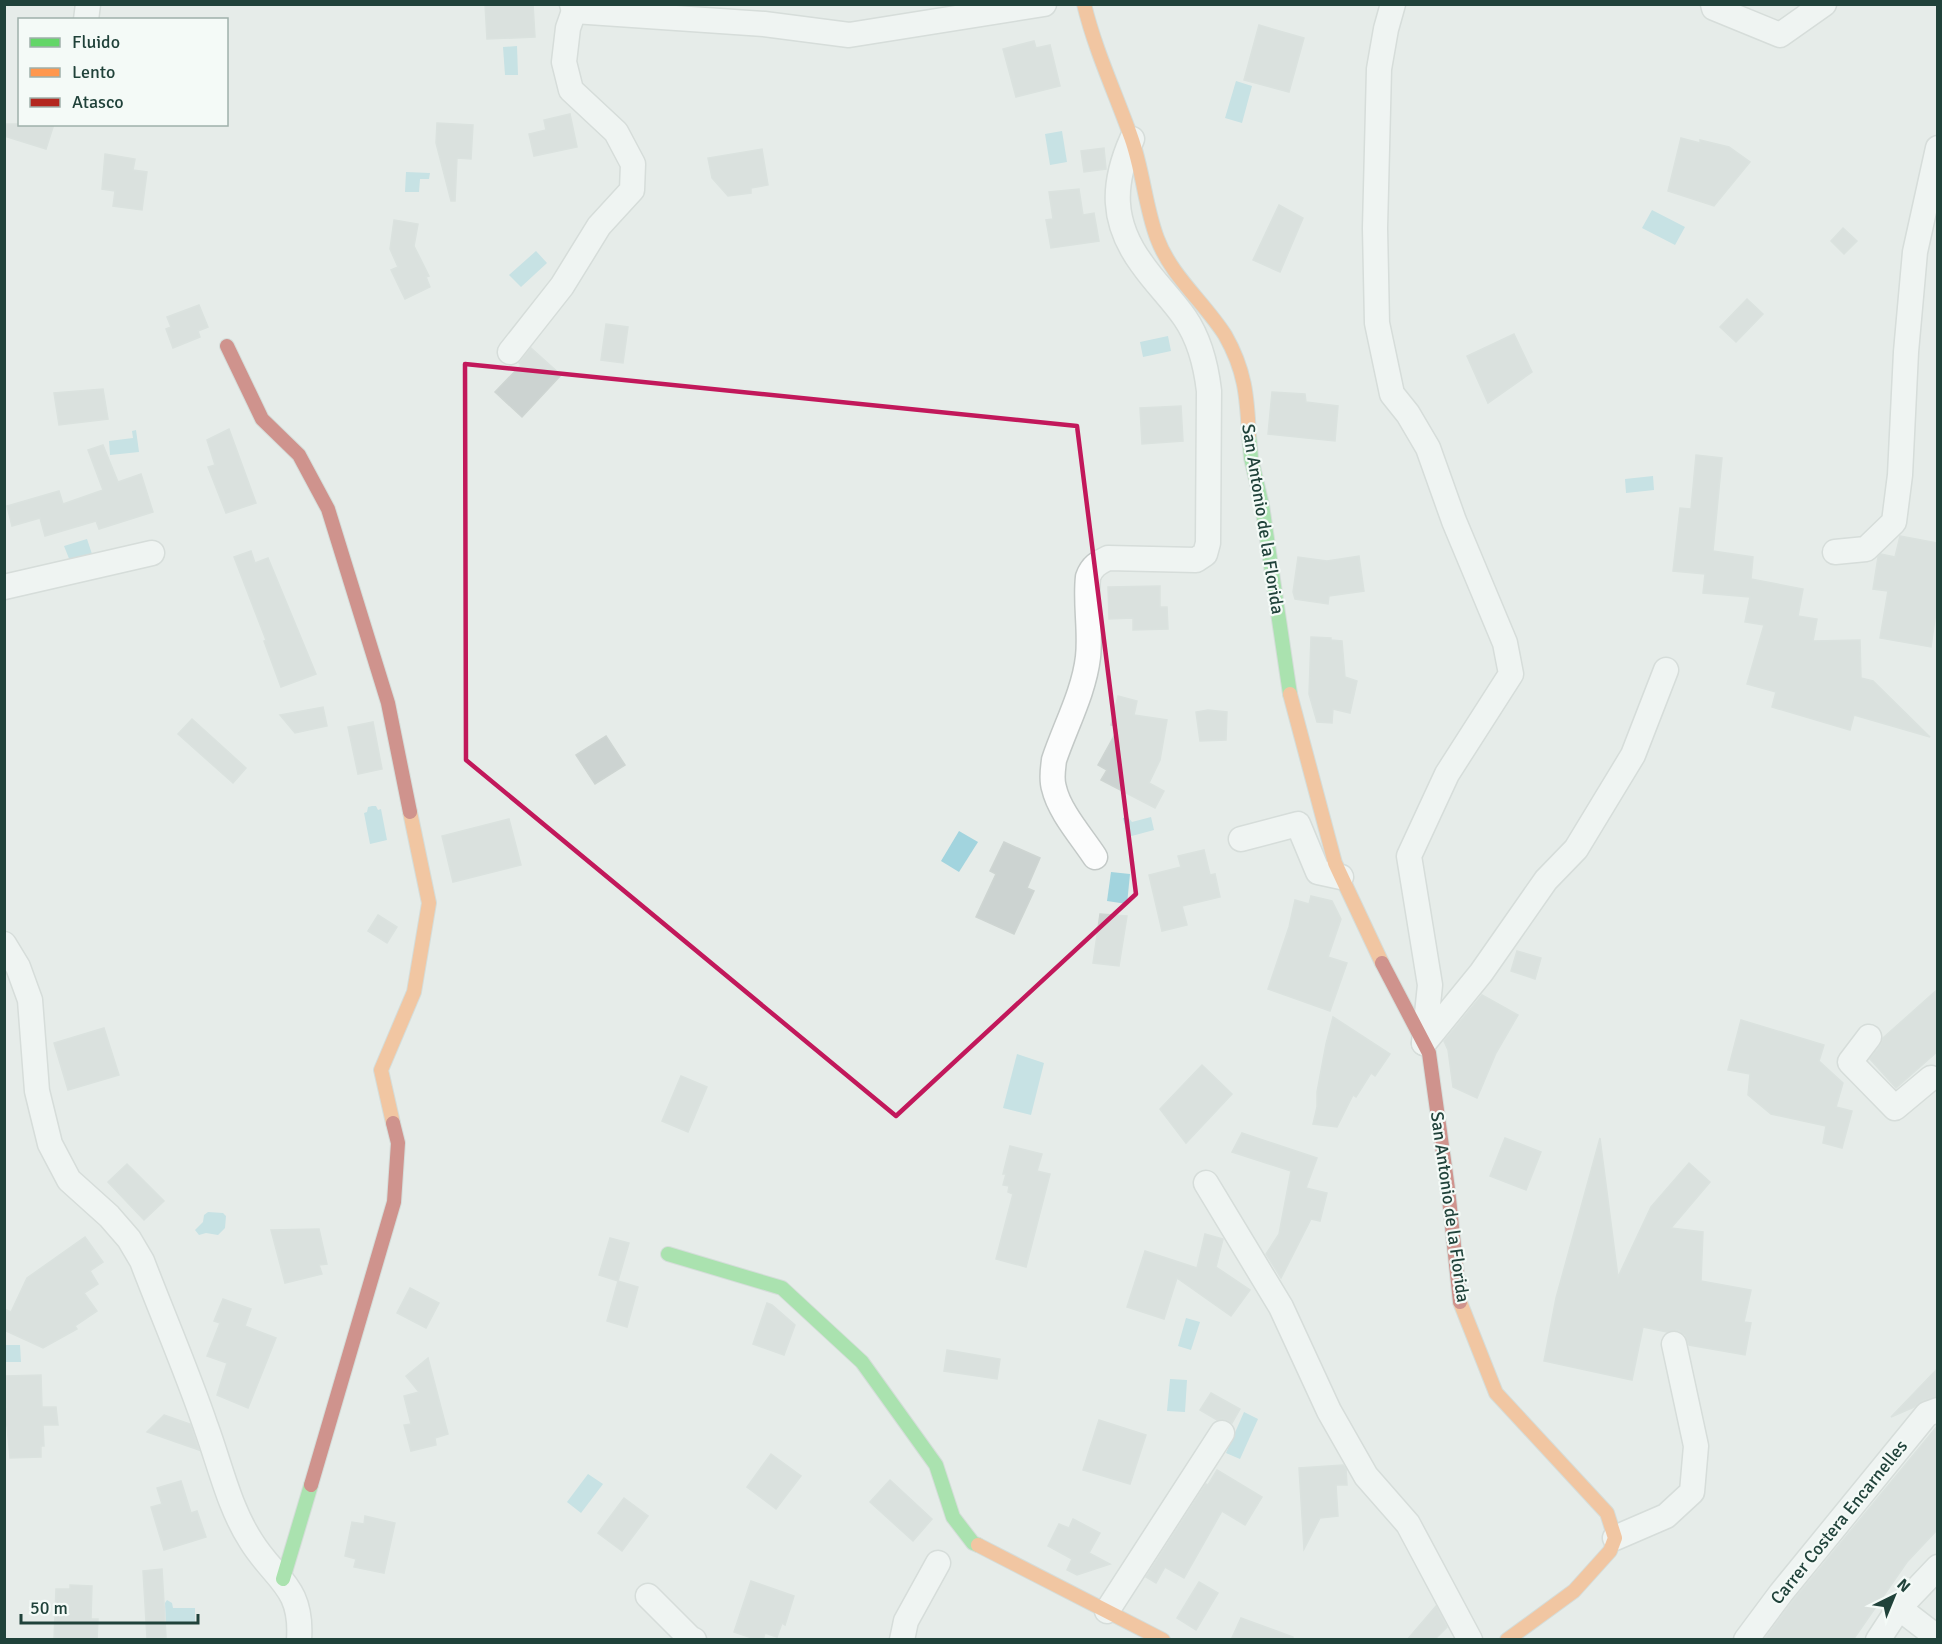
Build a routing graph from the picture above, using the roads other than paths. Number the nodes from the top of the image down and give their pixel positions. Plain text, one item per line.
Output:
1 (1044, 4) edge
2 (1084, 4) edge
3 (1393, 4) edge
4 (1713, 4) edge
5 (1824, 4) edge
6 (573, 8) edge
7 (1131, 139) junction
8 (1938, 148) edge
9 (227, 346) dead end
10 (510, 352) dead end
11 (1835, 552) dead end
12 (152, 553) dead end
13 (4, 587) edge
14 (1666, 670) dead end
15 (1241, 839) dead end
16 (1095, 857) dead end
17 (1341, 878) junction
18 (4, 944) edge
19 (1869, 1037) dead end
20 (1424, 1043) junction
21 (1935, 1076) edge
22 (1206, 1183) dead end
23 (668, 1254) dead end
24 (1674, 1344) dead end
25 (1938, 1410) edge
26 (1222, 1433) dead end
27 (1615, 1538) junction
28 (938, 1563) dead end
29 (1938, 1567) edge
30 (283, 1579) junction
31 (648, 1596) dead end
32 (1899, 1608) junction
33 (1107, 1611) junction
34 (1938, 1638) edge
35 (299, 1640) edge
36 (694, 1640) edge
37 (902, 1640) edge
38 (1163, 1640) edge
39 (1470, 1640) edge
40 (1507, 1640) edge
41 (1746, 1640) edge
42 (1878, 1640) edge

1 - 6 street
2 - 7 street, San Antonio de la Florida
3 - 20 street, San Antonio de la Florida
4 - 5 street
6 - 10 street
7 - 16 street
7 - 17 street, San Antonio de la Florida
8 - 11 street
9 - 30 street
12 - 13 street
14 - 20 street
15 - 17 street
17 - 20 street, San Antonio de la Florida
18 - 30 street
19 - 21 street
20 - 27 street, San Antonio de la Florida
22 - 39 street
23 - 33 street
24 - 27 street
25 - 41 street, Carrer Costera Encarnelles
26 - 33 street
27 - 40 street
28 - 37 street
29 - 32 street
30 - 35 street
31 - 36 street
32 - 34 street
32 - 42 street
33 - 38 street

